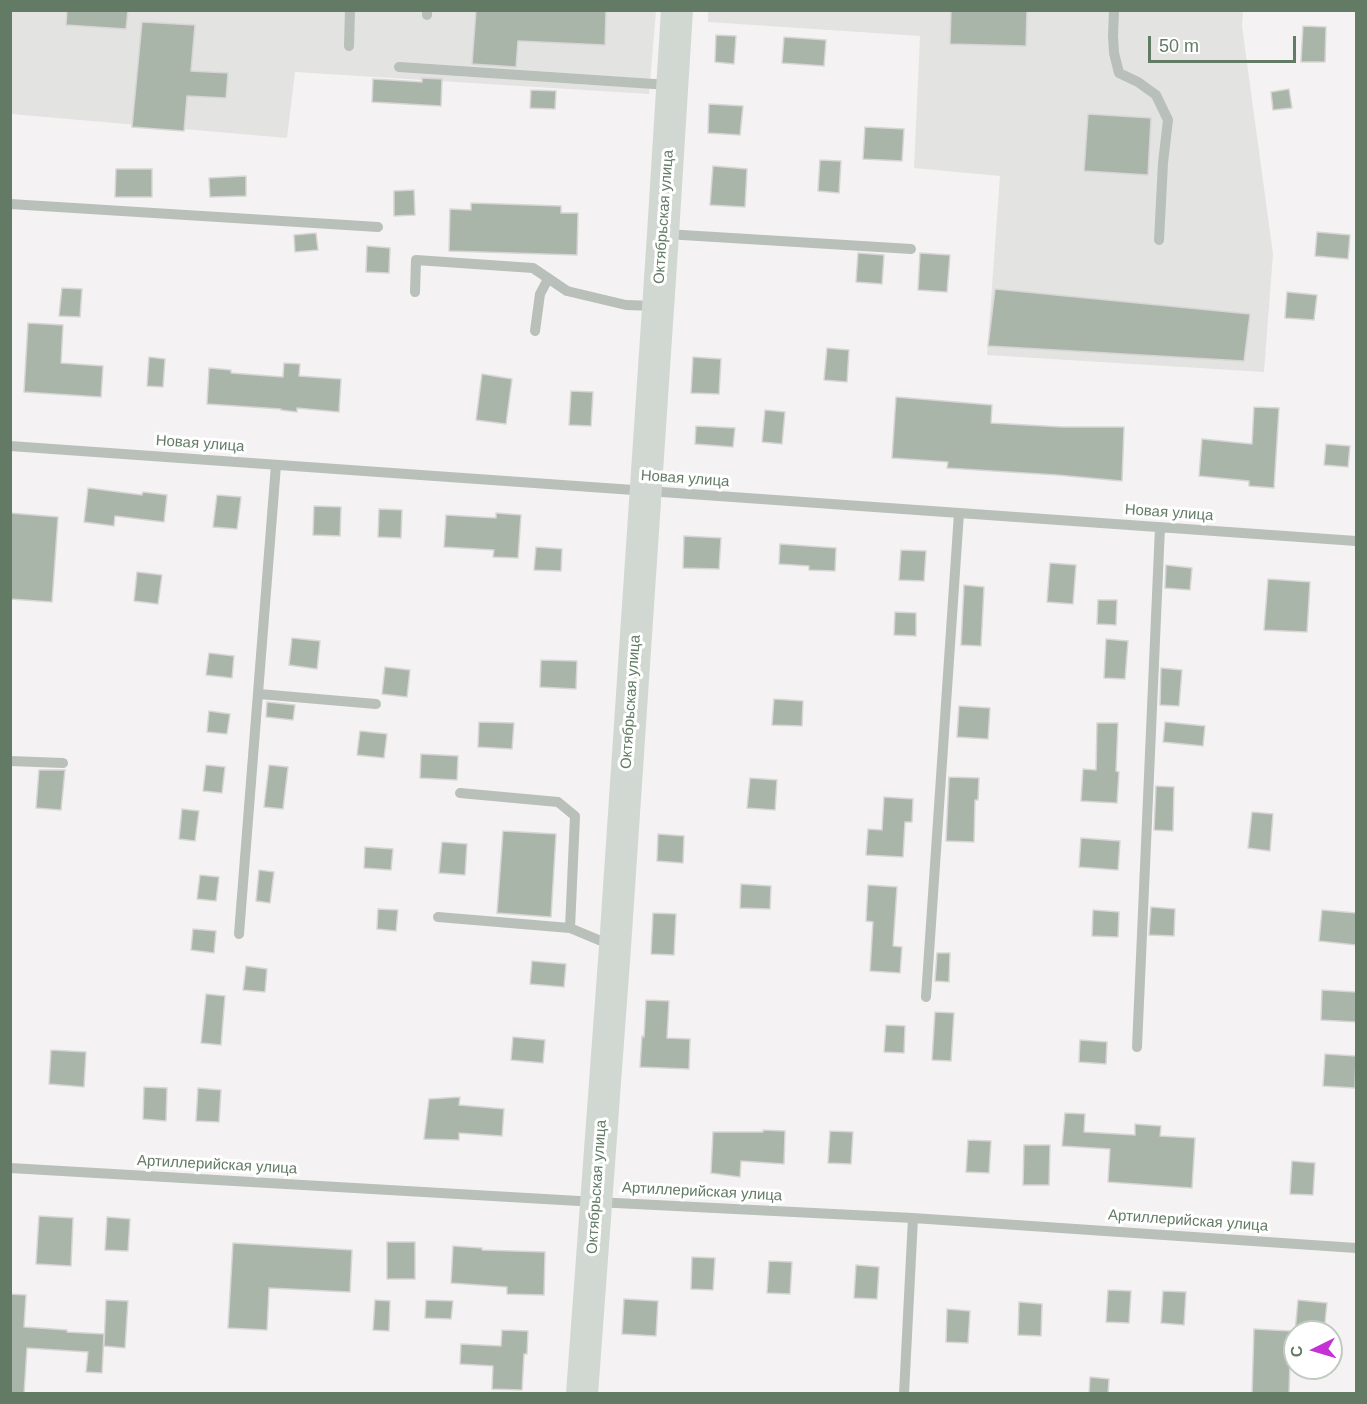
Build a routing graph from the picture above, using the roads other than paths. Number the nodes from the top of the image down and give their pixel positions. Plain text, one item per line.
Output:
1 (350, 10) edge
2 (677, 10) edge
3 (1114, 10) edge
4 (349, 46) dead end
5 (399, 67) dead end
6 (673, 85) junction
7 (10, 204) edge
8 (378, 227) dead end
9 (663, 234) junction
10 (1159, 240) dead end
11 (911, 249) dead end
12 (548, 279) junction
13 (415, 292) dead end
14 (658, 306) junction
15 (535, 331) dead end
16 (10, 446) edge
17 (276, 465) junction
18 (646, 491) junction
19 (959, 513) junction
20 (1160, 527) junction
21 (1356, 541) edge
22 (259, 694) junction
23 (376, 704) dead end
24 (10, 761) edge
25 (63, 763) dead end
26 (459, 793) dead end
27 (438, 917) dead end
28 (570, 928) junction
29 (239, 934) dead end
30 (615, 947) junction
31 (926, 997) dead end
32 (1137, 1047) dead end
33 (10, 1168) edge
34 (596, 1202) junction
35 (913, 1218) junction
36 (1356, 1248) edge
37 (582, 1394) edge
38 (904, 1394) edge

1 - 4 street
2 - 6 main road, Октябрьская улица
3 - 10 street
5 - 6 street
6 - 9 main road, Октябрьская улица
7 - 8 street
9 - 11 street
9 - 14 main road, Октябрьская улица
12 - 13 street
12 - 14 street
12 - 15 street
14 - 18 main road, Октябрьская улица
16 - 17 street, Новая улица
17 - 18 street, Новая улица
17 - 22 street
18 - 19 street, Новая улица
18 - 30 main road, Октябрьская улица
19 - 20 street, Новая улица
19 - 31 street
20 - 21 street, Новая улица
20 - 32 street
22 - 23 street
22 - 29 street
24 - 25 street
26 - 28 street
27 - 28 street
28 - 30 street
30 - 34 main road, Октябрьская улица
33 - 34 street, Артиллерийская улица
34 - 35 street, Артиллерийская улица
34 - 37 main road, Октябрьская улица
35 - 36 street, Артиллерийская улица
35 - 38 street

